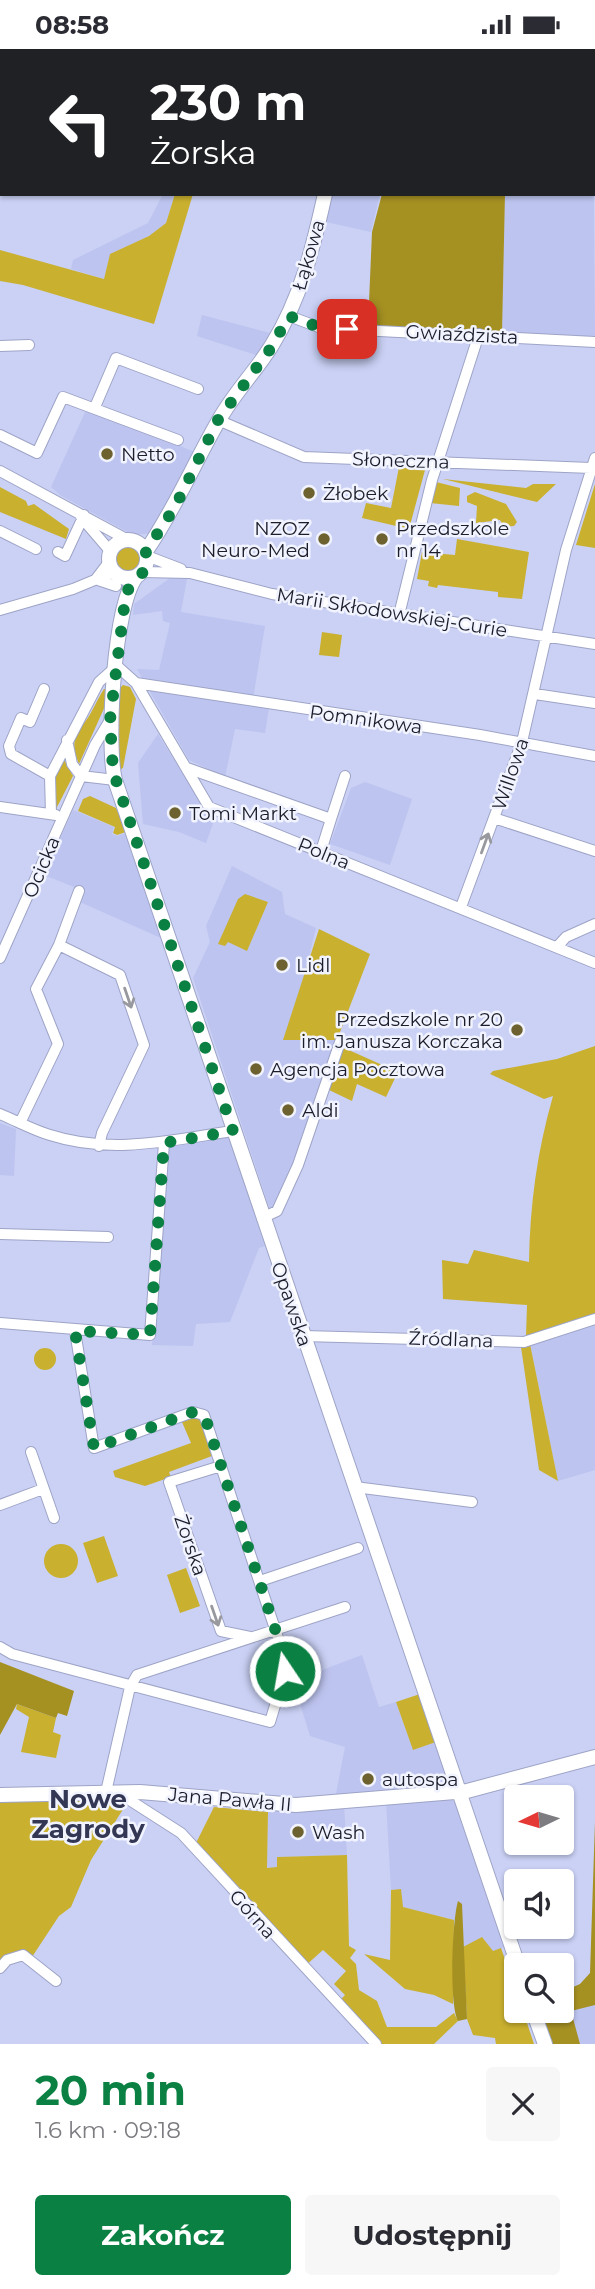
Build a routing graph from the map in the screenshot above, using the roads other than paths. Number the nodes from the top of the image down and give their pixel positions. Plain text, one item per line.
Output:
1 (325, 196) edge
2 (289, 316) junction
3 (480, 334) junction
4 (595, 342) edge
5 (29, 345) dead end
6 (0, 346) edge
7 (198, 389) dead end
8 (95, 407) junction
9 (218, 420) junction
10 (0, 435) edge
11 (178, 440) dead end
12 (438, 460) junction
13 (593, 463) edge
14 (0, 471) edge
15 (80, 515) junction
16 (0, 531) edge
17 (158, 534) junction
18 (140, 547) junction
19 (36, 549) dead end
20 (58, 552) dead end
21 (173, 565) junction
22 (114, 569) junction
23 (190, 573) junction
24 (140, 574) junction
25 (95, 580) junction
26 (0, 610) edge
27 (399, 615) junction
28 (119, 635) junction
29 (545, 637) junction
30 (595, 644) edge
31 (117, 666) junction
32 (136, 683) junction
33 (44, 689) dead end
34 (535, 694) junction
35 (595, 703) edge
36 (110, 720) junction
37 (67, 740) junction
38 (522, 742) junction
39 (595, 756) edge
40 (187, 768) junction
41 (50, 776) junction
42 (81, 776) junction
43 (345, 776) dead end
44 (115, 780) junction
45 (0, 807) edge
46 (57, 815) junction
47 (331, 818) junction
48 (494, 818) junction
49 (321, 851) junction
50 (595, 852) edge
51 (79, 891) dead end
52 (461, 907) junction
53 (595, 924) edge
54 (59, 945) junction
55 (557, 947) junction
56 (0, 958) edge
57 (595, 963) edge
58 (340, 1042) dead end
59 (0, 1114) edge
60 (20, 1123) junction
61 (233, 1131) junction
62 (164, 1143) junction
63 (99, 1146) junction
64 (262, 1218) junction
65 (0, 1234) edge
66 (108, 1237) dead end
67 (595, 1319) edge
68 (0, 1323) edge
69 (75, 1331) junction
70 (303, 1336) junction
71 (31, 1452) dead end
72 (221, 1466) junction
73 (355, 1487) junction
74 (43, 1489) junction
75 (472, 1502) dead end
76 (0, 1505) edge
77 (54, 1518) dead end
78 (358, 1548) dead end
79 (260, 1581) junction
80 (345, 1607) dead end
81 (276, 1630) junction
82 (251, 1638) junction
83 (0, 1647) edge
84 (130, 1687) junction
85 (595, 1756) edge
86 (127, 1791) junction
87 (106, 1792) junction
88 (459, 1793) junction
89 (0, 1795) edge
90 (514, 1953) edge
91 (0, 1968) edge
92 (55, 1981) dead end
93 (537, 2023) edge
94 (376, 2044) edge
95 (545, 2044) edge

1 - 2 main road, Łąkowa
2 - 3 street, Gwiaździsta
2 - 9 main road, Łąkowa
3 - 4 street, Gwiaździsta
3 - 12 street
5 - 6 street
7 - 8 street
8 - 10 street
8 - 11 street
9 - 12 street, Słoneczna
9 - 17 main road, Łąkowa
12 - 13 street, Słoneczna
12 - 27 street
13 - 29 street, Willowa
14 - 15 street
15 - 18 street
15 - 20 street
15 - 22 street
16 - 19 street
17 - 18 main road
17 - 21 street
18 - 21 street, Marii Skłodowskiej-Curie
18 - 22 main road
18 - 24 main road, Opawska
21 - 23 street, Marii Skłodowskiej-Curie
22 - 24 main road
22 - 25 street
22 - 25 street
22 - 28 main road, Opawska
23 - 24 street, Marii Skłodowskiej-Curie
23 - 27 street, Marii Skłodowskiej-Curie
24 - 28 main road, Opawska
25 - 26 street
27 - 29 street, Marii Skłodowskiej-Curie
28 - 31 main road, Opawska
29 - 30 street, Marii Skłodowskiej-Curie
29 - 34 street, Willowa
31 - 32 street, Polna
31 - 36 main road, Opawska
31 - 37 street, Ocicka
32 - 38 street, Pomnikowa
32 - 40 street, Polna
33 - 41 street
34 - 35 street
34 - 38 street, Willowa
36 - 42 street, Ocicka
36 - 44 main road, Opawska
37 - 41 street, Ocicka
37 - 42 street
38 - 39 street, Pomnikowa
38 - 48 street, Willowa
40 - 47 street
40 - 49 street, Polna
41 - 46 street, Ocicka
42 - 44 street
42 - 46 street, Ocicka
43 - 47 street
44 - 61 main road, Opawska
45 - 46 street
46 - 56 street, Ocicka
47 - 49 street
48 - 50 street
52 -> 48 street, Willowa
49 - 52 street, Polna
51 - 54 street
52 - 55 street, Polna
53 - 55 street
54 - 60 street
54 -> 63 street
55 - 57 street, Polna
58 - 64 street
59 - 60 street
60 - 63 street
61 - 62 street
61 - 64 main road, Opawska
62 - 63 street
62 - 69 street
64 - 70 main road, Opawska
65 - 66 street
67 - 70 street, Źródlana
68 - 69 street
69 - 72 street
70 - 73 main road, Opawska
71 - 74 street
72 - 79 street
72 -> 82 street, Żorska
73 - 75 street
73 - 88 main road, Opawska
74 - 76 street
74 - 77 street
78 - 79 street
79 - 81 street
80 - 81 street
81 - 82 street
81 - 84 street
82 - 84 street
83 - 84 street
84 - 87 street
85 - 88 main road, Jana Pawła II
86 - 87 main road, Jana Pawła II
86 - 88 main road, Jana Pawła II
86 - 94 street, Górna
87 - 89 main road, Jana Pawła II
88 - 90 main road, Opawska
91 - 92 street
93 - 95 main road

